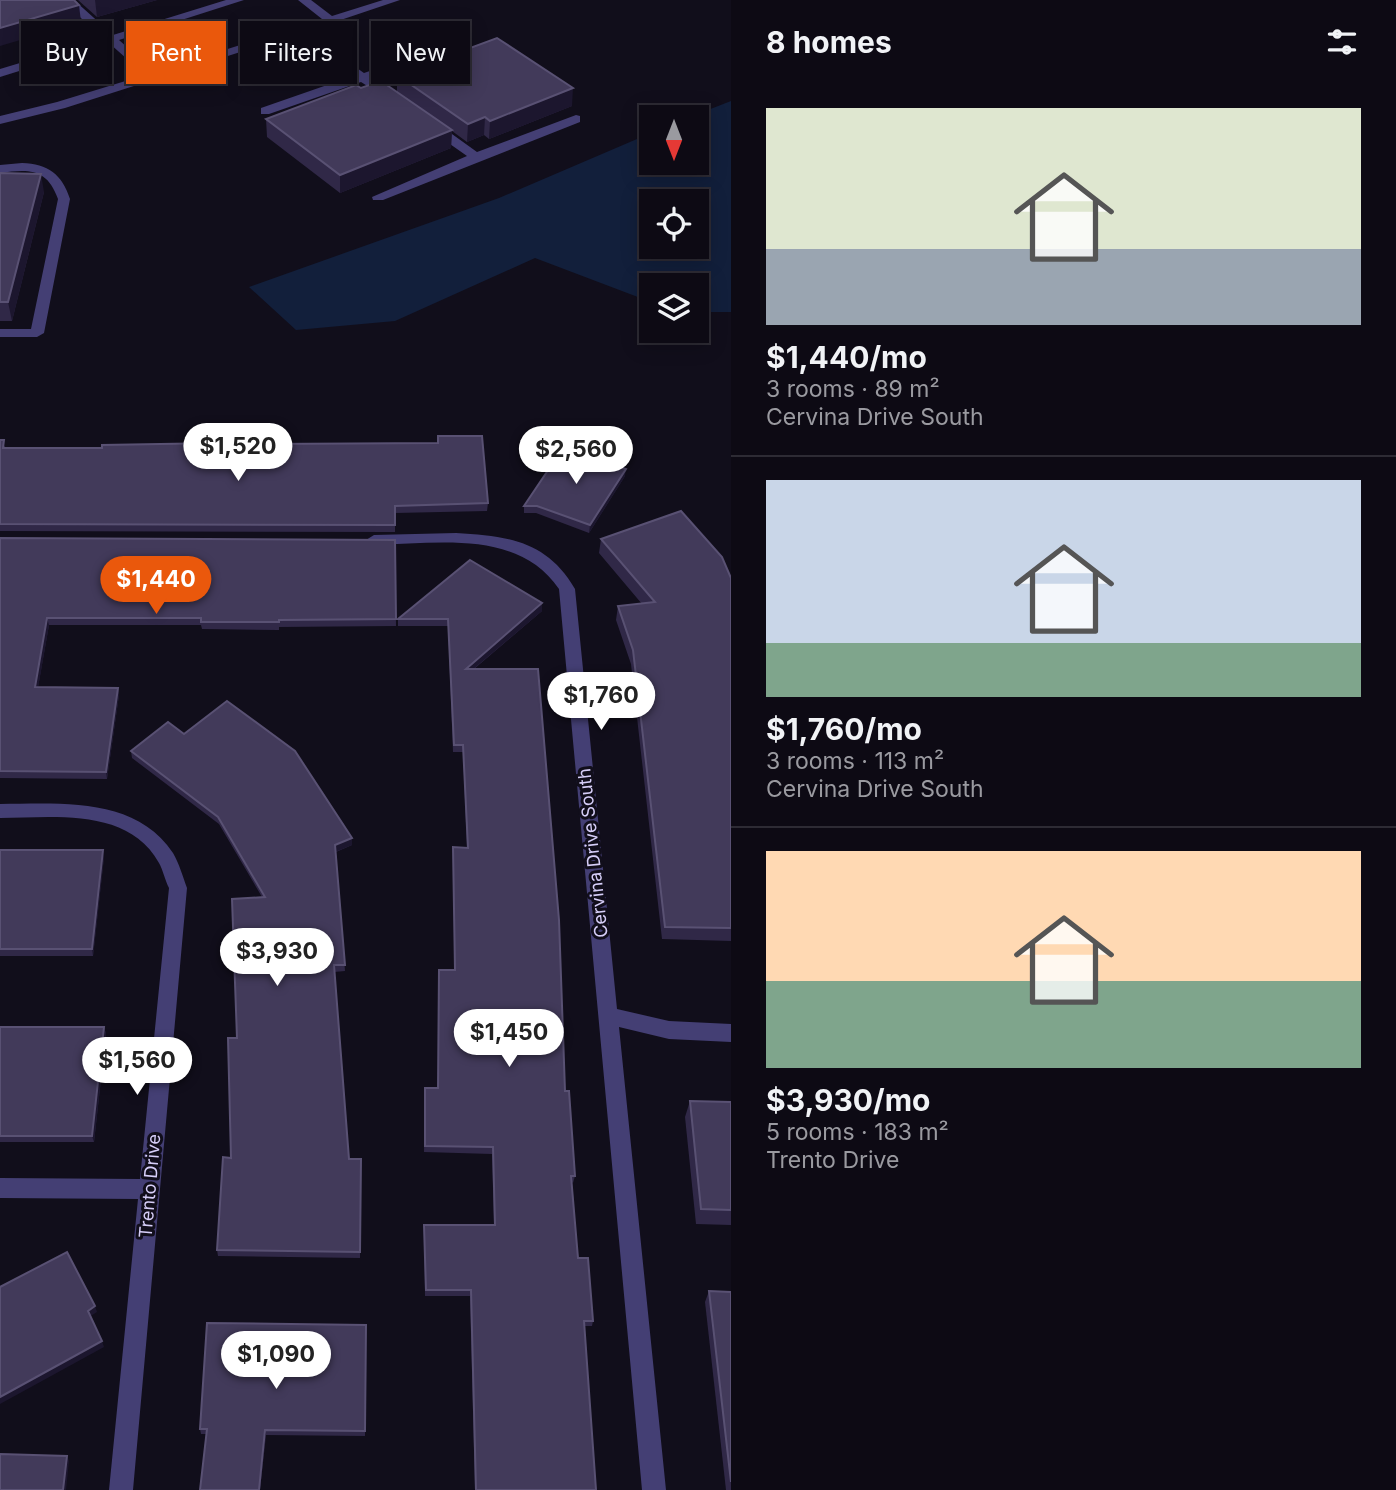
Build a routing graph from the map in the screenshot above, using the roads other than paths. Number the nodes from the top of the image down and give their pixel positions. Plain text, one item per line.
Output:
1 (67, 0) edge
2 (238, 0) edge
3 (304, 0) edge
4 (346, 0) edge
5 (394, 0) edge
6 (360, 11) junction
7 (330, 20) junction
8 (91, 21) edge
9 (327, 21) edge
10 (112, 39) edge
11 (112, 40) edge
12 (126, 52) edge
13 (21, 67) edge
14 (0, 73) edge
15 (357, 74) edge
16 (371, 74) edge
17 (362, 77) junction
18 (126, 84) edge
19 (403, 106) edge
20 (265, 111) dead end
21 (576, 119) dead end
22 (0, 120) edge
23 (424, 121) edge
24 (476, 157) junction
25 (0, 169) edge
26 (378, 197) dead end
27 (0, 333) edge
28 (354, 540) edge
29 (0, 811) edge
30 (609, 1016) junction
31 (731, 1033) edge
32 (0, 1188) edge
33 (149, 1189) junction
34 (121, 1490) edge
35 (654, 1490) edge

1 - 8 street
2 - 10 street
3 - 7 street
4 - 6 street
5 - 6 street
6 - 7 street
7 - 9 street
11 - 12 street
13 - 14 street
15 - 17 street
16 - 17 street
17 - 19 street
17 - 20 street
18 - 22 street
21 - 24 street
23 - 24 street
24 - 26 street
25 - 27 street
28 - 30 street, Cervina Drive South
29 - 33 street, Trento Drive
30 - 31 street
30 - 35 street, Cervina Drive South
32 - 33 street
33 - 34 street, Trento Drive

